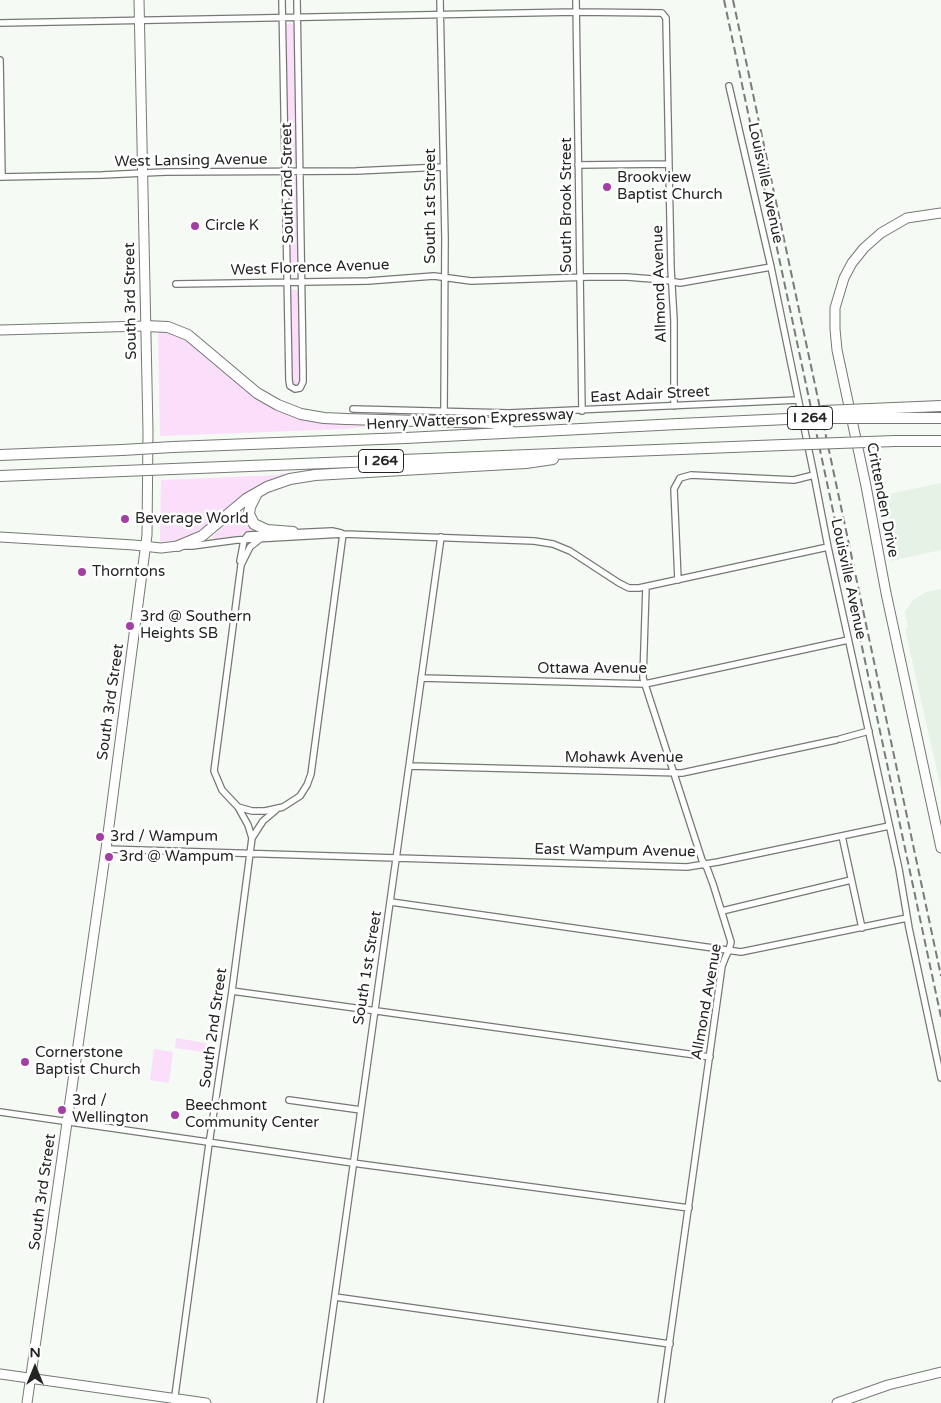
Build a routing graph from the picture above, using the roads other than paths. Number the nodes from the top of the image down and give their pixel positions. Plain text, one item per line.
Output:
1 (139, 0) edge
2 (282, 0) edge
3 (298, 0) edge
4 (440, 0) edge
5 (576, 0) edge
6 (576, 12) junction
7 (440, 15) junction
8 (282, 18) junction
9 (298, 18) junction
10 (139, 21) junction
11 (0, 23) edge
12 (0, 60) edge
13 (730, 86) dead end
14 (668, 164) junction
15 (578, 165) junction
16 (442, 167) junction
17 (284, 171) junction
18 (300, 171) junction
19 (142, 173) junction
20 (1, 177) edge
21 (941, 212) edge
22 (771, 267) junction
23 (580, 277) junction
24 (444, 278) junction
25 (671, 281) junction
26 (302, 282) junction
27 (286, 283) junction
28 (176, 284) dead end
29 (145, 326) junction
30 (0, 330) edge
31 (798, 400) junction
32 (674, 406) junction
33 (941, 406) edge
34 (353, 409) dead end
35 (582, 410) junction
36 (444, 411) junction
37 (810, 418) junction
38 (941, 418) edge
39 (516, 433) junction
40 (941, 441) edge
41 (589, 453) junction
42 (0, 455) edge
43 (814, 475) junction
44 (0, 476) edge
45 (258, 492) junction
46 (293, 532) junction
47 (343, 534) junction
48 (0, 537) edge
49 (441, 537) junction
50 (260, 539) junction
51 (244, 540) junction
52 (178, 546) junction
53 (146, 547) junction
54 (828, 547) junction
55 (242, 565) junction
56 (678, 580) junction
57 (646, 587) junction
58 (848, 640) junction
59 (421, 678) junction
60 (645, 684) junction
61 (869, 732) junction
62 (410, 766) junction
63 (673, 773) junction
64 (238, 806) junction
65 (278, 809) junction
66 (889, 826) junction
67 (842, 836) junction
68 (252, 838) junction
69 (941, 848) edge
70 (106, 849) junction
71 (250, 853) junction
72 (397, 858) junction
73 (705, 864) junction
74 (851, 880) junction
75 (390, 902) junction
76 (722, 911) junction
77 (907, 918) junction
78 (862, 928) junction
79 (730, 950) junction
80 (232, 991) junction
81 (374, 1010) junction
82 (710, 1058) junction
83 (941, 1078) edge
84 (289, 1100) dead end
85 (361, 1110) junction
86 (0, 1112) edge
87 (67, 1122) junction
88 (210, 1142) junction
89 (354, 1163) junction
90 (689, 1208) junction
91 (335, 1297) junction
92 (670, 1344) junction
93 (941, 1372) edge
94 (0, 1374) edge
95 (31, 1378) junction
96 (174, 1401) edge
97 (27, 1403) edge
98 (206, 1403) edge
99 (320, 1403) edge
100 (661, 1403) edge
101 (837, 1403) edge

1 - 10 main road, South 3rd Street
2 - 8 street, South 2nd Street
3 - 9 street, South 2nd Street
4 - 7 street, South 1st Street
5 - 6 street, South Brook Street
6 - 7 street
6 - 14 street, Allmond Avenue
6 - 15 street, South Brook Street
7 - 9 street
7 - 16 street, South 1st Street
8 - 9 street
8 - 10 street
8 - 17 street, South 2nd Street
9 - 18 street, South 2nd Street
10 - 11 street
10 - 19 main road, South 3rd Street
12 - 20 street
13 - 22 street, Louisville Avenue
14 - 15 street
14 - 25 street, Allmond Avenue
15 - 23 street, South Brook Street
16 - 18 street, West Lansing Avenue
16 - 24 street, South 1st Street
17 - 18 street, West Lansing Avenue
17 - 19 street, West Lansing Avenue
17 - 27 street, South 2nd Street
18 - 26 street, South 2nd Street
19 - 20 street, West Lansing Avenue
19 - 29 main road, South 3rd Street
21 - 69 main road, Crittenden Drive
22 - 25 street, West Florence Avenue
22 - 31 street, Louisville Avenue
23 - 24 street, West Florence Avenue
23 - 25 street, West Florence Avenue
23 - 35 street, South Brook Street
24 - 26 street, West Florence Avenue
24 - 36 street, South 1st Street
25 - 32 street, Allmond Avenue
26 - 27 street, West Florence Avenue
26 - 27 street, South 2nd Street
27 - 28 street, West Florence Avenue
29 - 30 main road
29 - 39 highway
29 - 53 main road, South 3rd Street
31 - 32 street, East Adair Street
31 - 43 street, Louisville Avenue
32 - 35 street, East Adair Street
33 - 37 highway, bridge
34 - 36 street, East Adair Street
35 - 36 street, East Adair Street
37 - 38 highway, Henry Watterson Expressway / I 264, bridge
37 - 39 highway, Henry Watterson Expressway / I 264, bridge
39 - 42 highway, Henry Watterson Expressway / I 264, bridge
40 - 41 highway, I 264, bridge
41 - 44 highway, I 264, bridge
41 - 45 highway
43 - 54 street, Louisville Avenue
43 - 56 street
45 - 46 highway
45 - 52 highway
46 - 47 street
46 - 51 street
47 - 49 street
47 - 50 street
47 - 65 street
48 - 53 main road
49 - 57 street
49 - 59 street, South 1st Street
50 - 51 street
50 - 55 street, South 2nd Street
51 - 52 street
51 - 55 street, South 2nd Street
52 - 53 main road
53 - 70 main road, South 3rd Street
54 - 56 street
54 - 58 street, Louisville Avenue
55 - 64 street, South 2nd Street
56 - 57 street
57 - 60 street, Allmond Avenue
58 - 60 street, Ottawa Avenue
58 - 61 street, Louisville Avenue
59 - 60 street, Ottawa Avenue
59 - 62 street, South 1st Street
60 - 63 street, Allmond Avenue
61 - 63 street, Mohawk Avenue
61 - 66 street, Louisville Avenue
62 - 63 street, Mohawk Avenue
62 - 72 street, South 1st Street
63 - 73 street, Allmond Avenue
64 - 65 street, South 2nd Street
64 - 68 street, South 2nd Street
65 - 68 street
66 - 67 street, East Wampum Avenue
66 - 77 street, Louisville Avenue
67 - 73 street, East Wampum Avenue
67 - 74 street
68 - 71 street, South 2nd Street
70 - 71 street, East Wampum Avenue
70 - 87 main road, South 3rd Street
71 - 72 street, East Wampum Avenue
71 - 80 street, South 2nd Street
72 - 73 street, East Wampum Avenue
72 - 75 street, South 1st Street
73 - 76 street, Allmond Avenue
74 - 76 street
74 - 78 street
75 - 79 street
75 - 81 street, South 1st Street
76 - 79 street, Allmond Avenue
77 - 78 street
77 - 83 street, Louisville Avenue
78 - 79 street
79 - 82 street, Allmond Avenue
80 - 81 street
80 - 88 street, South 2nd Street
81 - 82 street
81 - 85 street, South 1st Street
82 - 90 street, Allmond Avenue
84 - 85 street
85 - 89 street, South 1st Street
86 - 87 street
87 - 88 street
87 - 95 main road, South 3rd Street
88 - 89 street
88 - 96 street, South 2nd Street
89 - 90 street
89 - 91 street, South 1st Street
90 - 92 street, Allmond Avenue
91 - 92 street
91 - 99 street, South 1st Street
92 - 100 street, Allmond Avenue
93 - 101 main road
94 - 95 main road
95 - 96 main road
95 - 97 main road, South 3rd Street
96 - 98 main road

